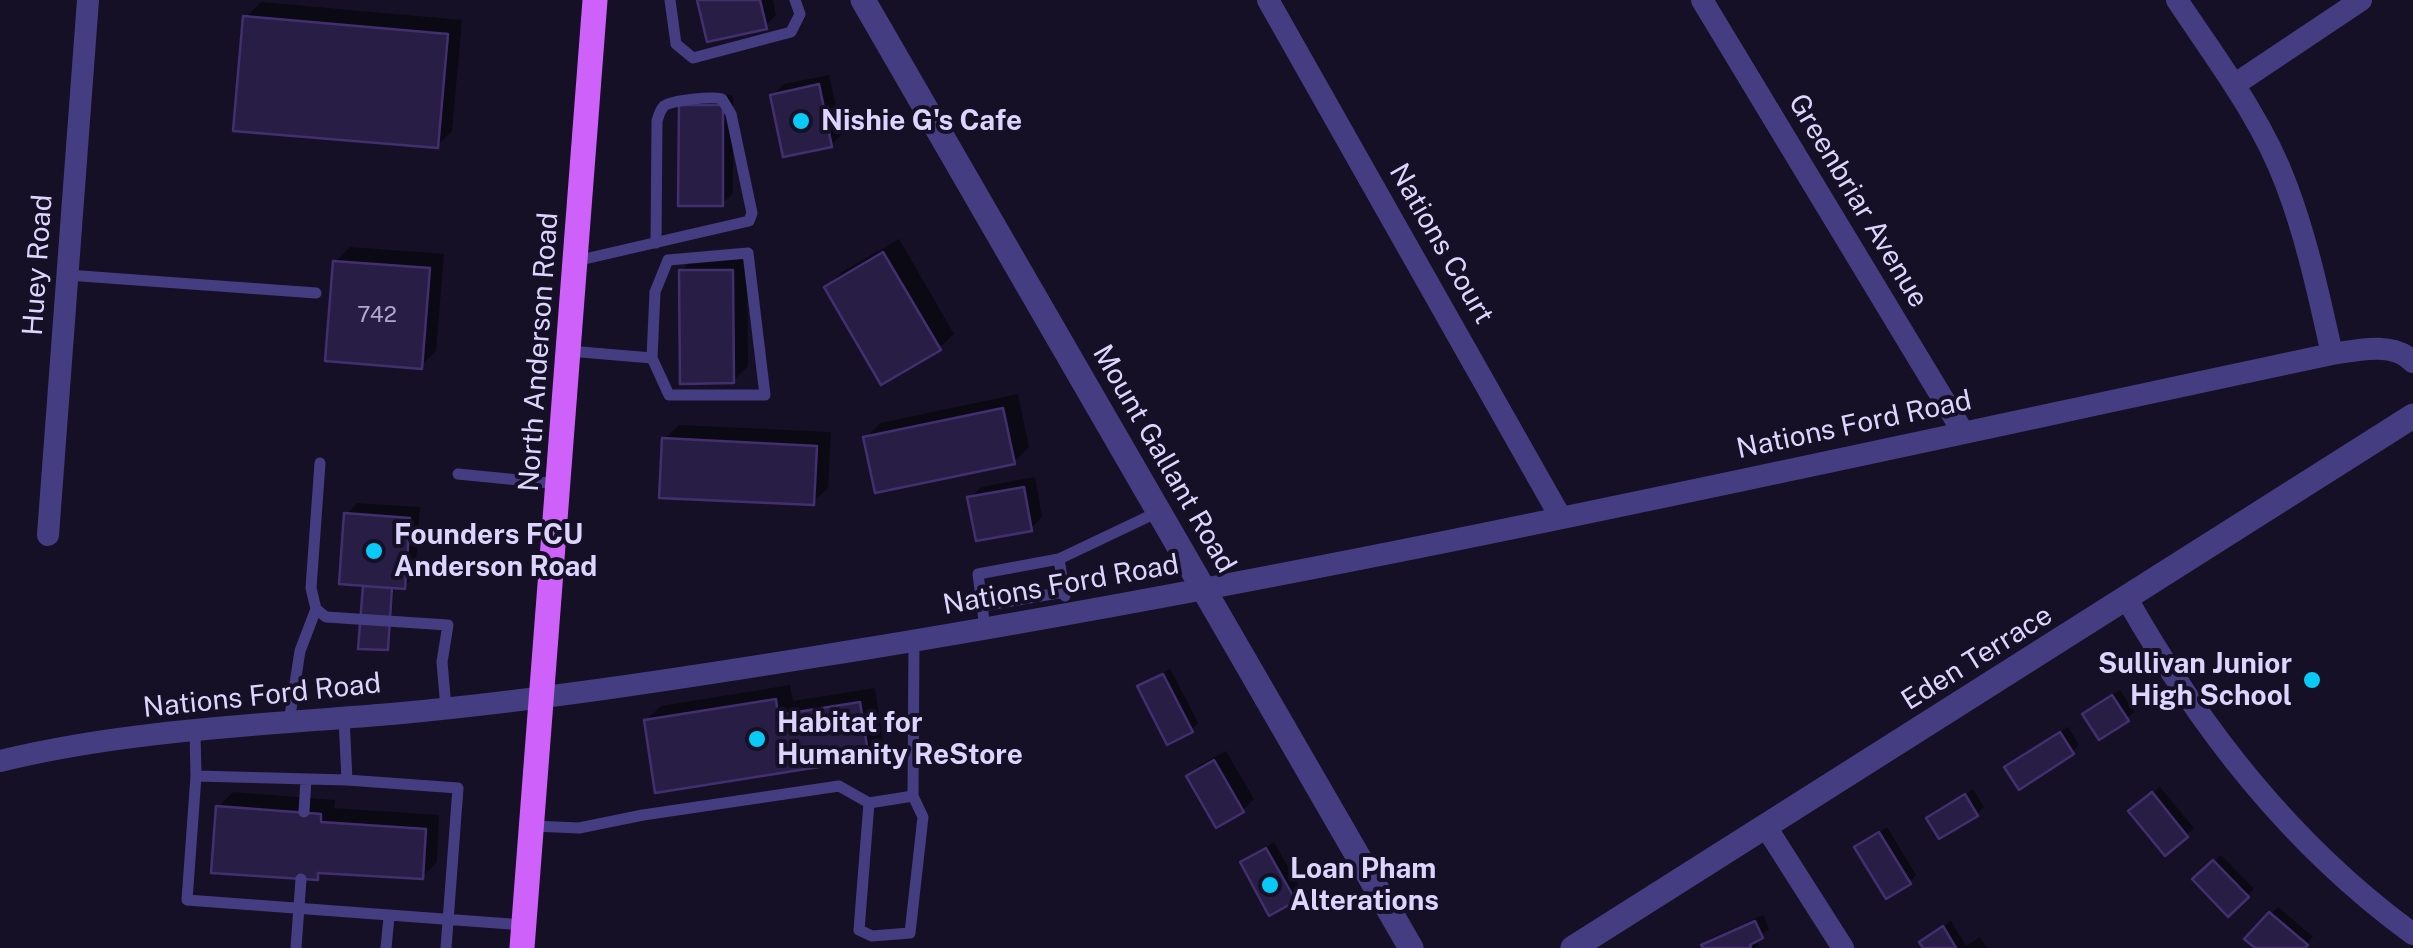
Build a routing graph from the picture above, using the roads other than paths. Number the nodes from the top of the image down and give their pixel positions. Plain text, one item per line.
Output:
1 (88, 0) edge
2 (595, 0) edge
3 (670, 0) edge
4 (795, 0) edge
5 (863, 0) edge
6 (1268, 0) edge
7 (1702, 0) edge
8 (2177, 0) edge
9 (2360, 0) edge
10 (2234, 86) junction
11 (660, 242) junction
12 (668, 260) junction
13 (576, 261) junction
14 (68, 275) junction
15 (316, 293) dead end
16 (569, 352) junction
17 (2332, 354) junction
18 (652, 358) junction
19 (2413, 362) edge
20 (2413, 416) edge
21 (1962, 432) junction
22 (320, 463) dead end
23 (458, 474) dead end
24 (560, 484) junction
25 (1160, 511) junction
26 (1562, 518) junction
27 (48, 535) dead end
28 (1058, 559) junction
29 (1205, 590) junction
30 (2127, 599) junction
31 (1066, 604) junction
32 (316, 609) junction
33 (984, 618) junction
34 (914, 641) junction
35 (543, 699) junction
36 (446, 708) junction
37 (344, 718) junction
38 (289, 722) junction
39 (196, 732) junction
40 (0, 761) edge
41 (196, 776) junction
42 (306, 779) junction
43 (347, 780) junction
44 (912, 796) junction
45 (868, 802) junction
46 (304, 812) dead end
47 (533, 826) junction
48 (1766, 827) junction
49 (301, 879) dead end
50 (299, 910) junction
51 (389, 916) junction
52 (447, 921) junction
53 (2413, 934) edge
54 (524, 936) edge
55 (296, 948) edge
56 (386, 948) edge
57 (446, 948) edge
58 (1411, 948) edge
59 (1572, 948) edge
60 (1842, 948) edge

1 - 14 street, Huey Road
2 - 13 main road, North Anderson Road
3 - 4 lane
5 - 25 street, Mount Gallant Road
6 - 26 street, Nations Court
7 - 21 street, Greenbriar Avenue
8 - 10 street
9 - 10 street
10 - 17 street
11 - 11 lane
11 - 12 lane
11 - 13 lane
12 - 18 lane
12 - 18 lane
13 - 16 main road, North Anderson Road
14 - 15 lane
14 - 27 street, Huey Road
16 - 18 lane
16 - 24 main road, North Anderson Road
17 - 19 street, Nations Ford Road
17 - 21 street, Nations Ford Road
20 - 30 street, Eden Terrace
21 - 26 street, Nations Ford Road
22 - 32 lane
23 - 24 lane
24 - 35 main road, North Anderson Road
25 - 28 lane
25 - 29 street, Mount Gallant Road
26 - 29 street, Nations Ford Road
28 - 31 lane
28 - 33 lane
29 - 31 street, Nations Ford Road
29 - 58 street, Mount Gallant Road
30 - 48 street, Eden Terrace
30 - 53 street
31 - 33 street, Nations Ford Road
32 - 36 lane
32 - 38 lane
33 - 34 street, Nations Ford Road
34 - 35 street, Nations Ford Road
34 - 44 lane
35 - 36 street, Nations Ford Road
35 - 47 main road, North Anderson Road
36 - 37 street, Nations Ford Road
37 - 38 street, Nations Ford Road
37 - 43 lane
38 - 39 street, Nations Ford Road
39 - 40 street, Nations Ford Road
39 - 41 lane
41 - 42 lane
41 - 50 lane
42 - 43 lane
42 - 46 lane
43 - 52 lane
44 - 45 lane
44 - 45 lane
45 - 47 lane
47 - 54 main road, North Anderson Road
48 - 59 street, Eden Terrace
48 - 60 street
49 - 50 lane
50 - 51 lane
50 - 55 lane
51 - 52 lane
51 - 56 lane
52 - 54 lane
52 - 57 lane

